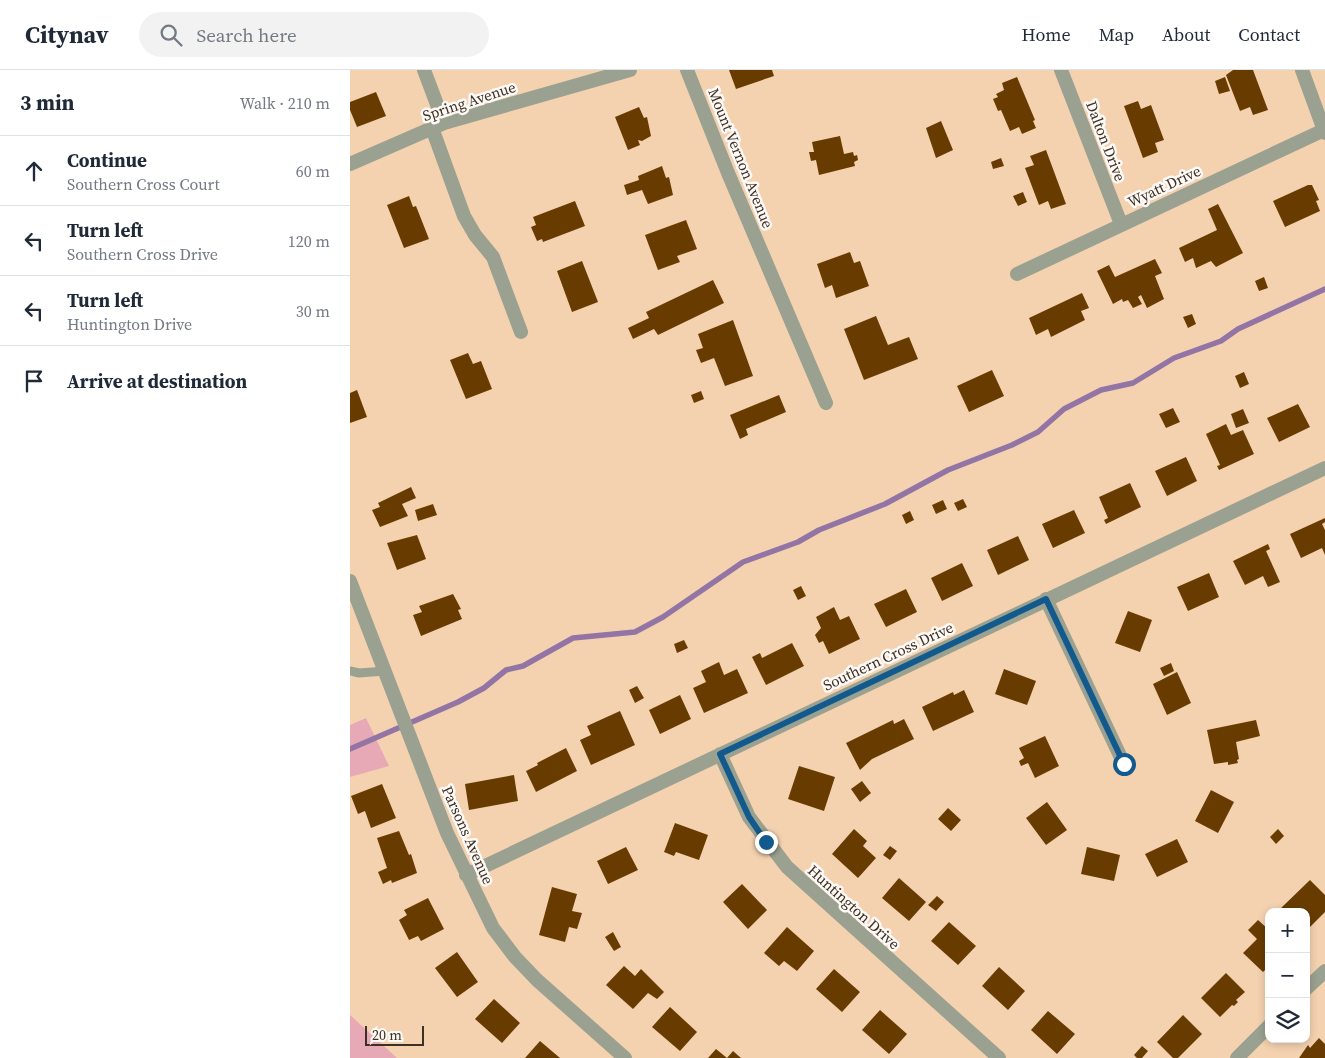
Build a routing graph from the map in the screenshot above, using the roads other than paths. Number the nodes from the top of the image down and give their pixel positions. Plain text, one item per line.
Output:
1 (424, 70) edge
2 (630, 70) edge
3 (687, 70) edge
4 (1061, 70) edge
5 (1302, 70) edge
6 (438, 126) junction
7 (1324, 131) edge
8 (350, 164) edge
9 (1121, 224) junction
10 (1017, 274) dead end
11 (521, 332) dead end
12 (826, 403) dead end
13 (1325, 468) edge
14 (350, 581) edge
15 (1046, 599) junction
16 (350, 671) edge
17 (385, 671) junction
18 (720, 754) junction
19 (1124, 764) dead end
20 (466, 875) junction
21 (1325, 971) edge
22 (1310, 985) edge
23 (1265, 1030) edge
24 (624, 1058) edge
25 (999, 1058) edge
26 (1236, 1058) edge

1 - 6 street
2 - 6 street, Spring Avenue
3 - 12 street, Mount Vernon Avenue
4 - 9 street, Dalton Drive
5 - 7 street
6 - 8 street, Spring Avenue
6 - 11 street
7 - 9 street, Wyatt Drive
9 - 10 street, Wyatt Drive
13 - 15 street, Southern Cross Drive
14 - 17 street, Parsons Avenue
15 - 18 street, Southern Cross Drive
15 - 19 street
16 - 17 lane
17 - 20 street, Parsons Avenue
18 - 20 street, Southern Cross Drive
18 - 25 street, Huntington Drive
20 - 24 street, Parsons Avenue
21 - 22 street
23 - 26 street

